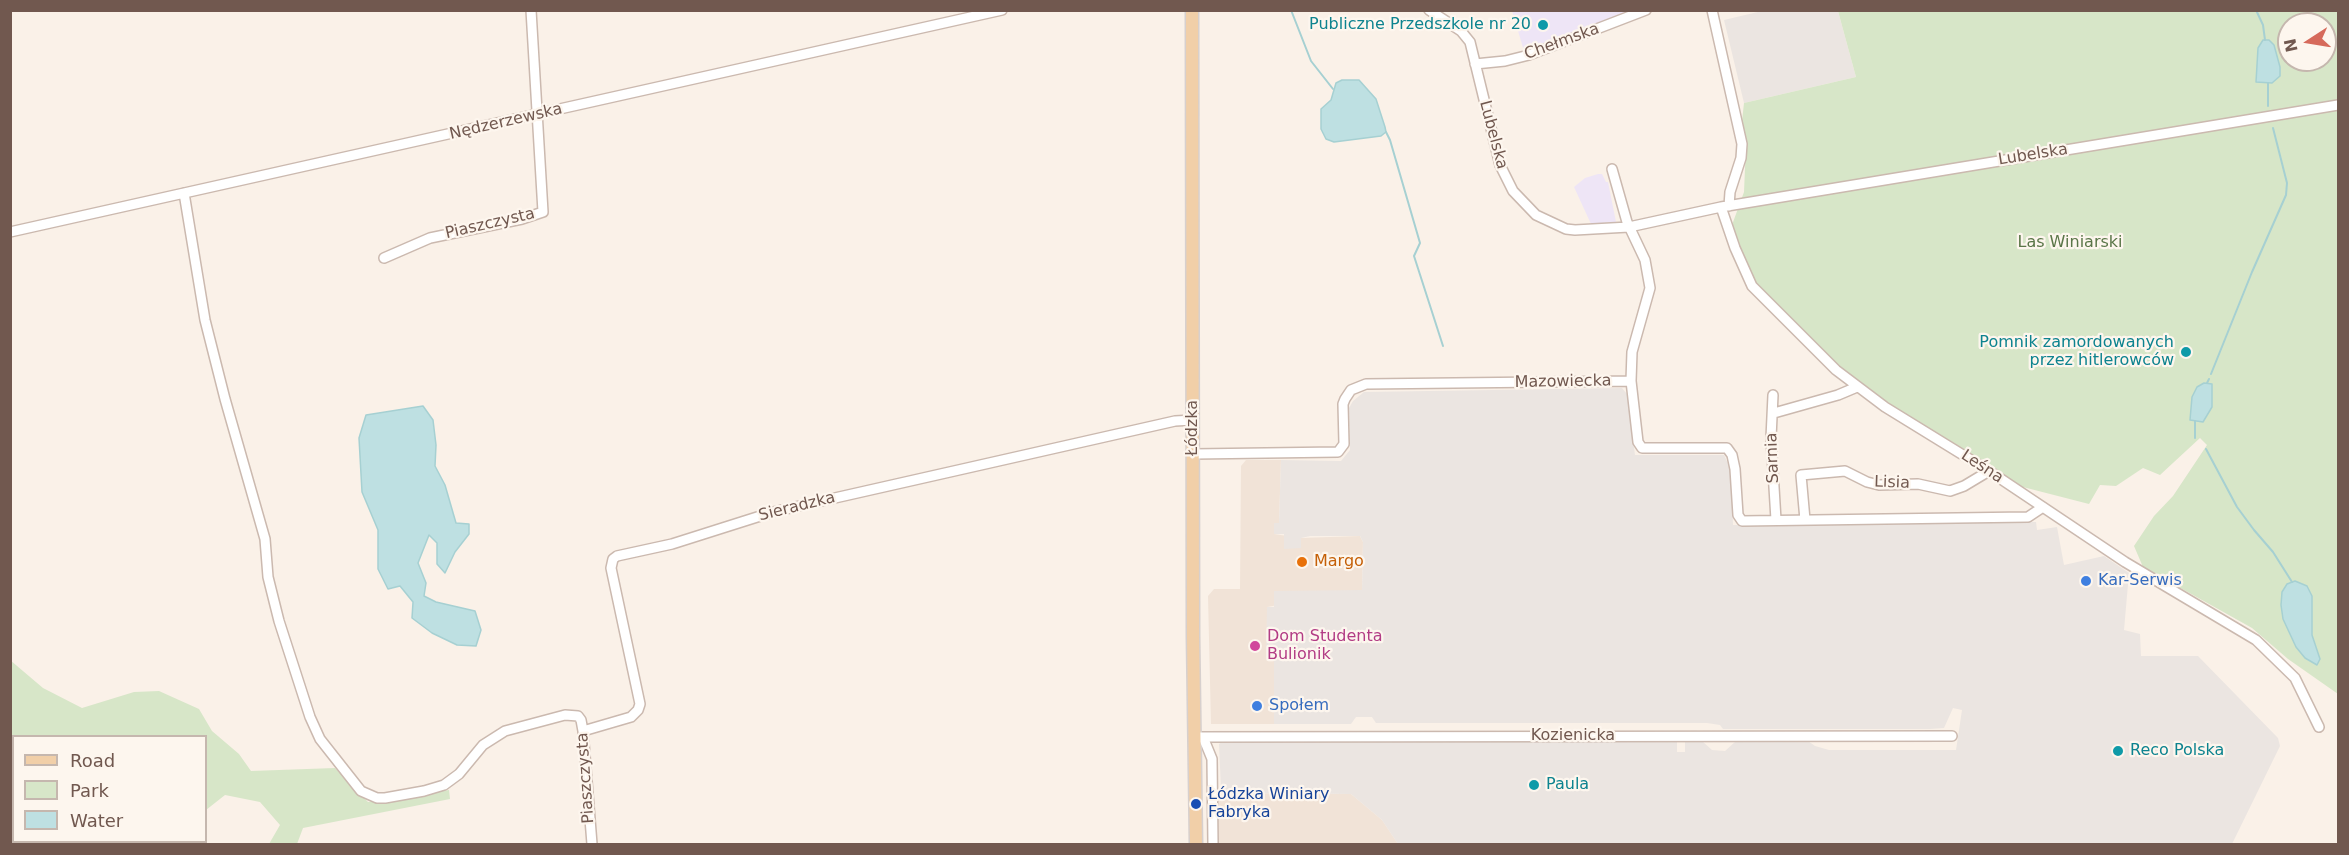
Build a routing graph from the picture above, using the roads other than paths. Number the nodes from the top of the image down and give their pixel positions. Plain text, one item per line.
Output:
1 (531, 10) edge
2 (1002, 10) edge
3 (1192, 10) edge
4 (1429, 10) edge
5 (1646, 10) edge
6 (1712, 10) edge
7 (1475, 64) junction
8 (2338, 105) edge
9 (537, 114) junction
10 (1612, 169) dead end
11 (184, 194) junction
12 (1725, 207) junction
13 (1629, 226) junction
14 (10, 232) edge
15 (384, 258) dead end
16 (1631, 381) junction
17 (1857, 387) junction
18 (1773, 395) dead end
19 (1774, 413) junction
20 (1193, 420) junction
21 (1194, 454) junction
22 (1989, 471) junction
23 (2043, 507) junction
24 (1776, 520) junction
25 (1805, 520) junction
26 (2319, 727) dead end
27 (583, 731) junction
28 (1952, 736) dead end
29 (1198, 737) junction
30 (592, 844) edge
31 (1196, 844) edge
32 (1214, 844) edge

1 - 9 street, Piaszczysta
2 - 9 street, Nędzerzewska
3 - 20 main road, Łódzka
4 - 7 street, Lubelska
5 - 7 street, Chełmska
6 - 12 street
7 - 13 street, Lubelska
8 - 12 street, Lubelska
9 - 11 street, Nędzerzewska
9 - 15 street, Piaszczysta
10 - 13 street
11 - 14 street, Nędzerzewska
11 - 27 street, Piaszczysta
12 - 13 street, Lubelska
12 - 17 street, Leśna
13 - 16 street
16 - 21 street, Mazowiecka
16 - 24 street, Mazowiecka
17 - 19 street
17 - 22 street, Leśna
18 - 19 street, Sarnia
19 - 24 street, Sarnia
20 - 21 main road, Łódzka
20 - 27 street, Sieradzka
21 - 29 main road, Łódzka
22 - 23 street, Leśna
22 - 25 street, Lisia
23 - 25 street, Mazowiecka
23 - 26 street, Leśna
24 - 25 street, Mazowiecka
27 - 30 street, Piaszczysta
28 - 29 street, Kozienicka
29 - 31 main road, Łódzka
29 - 32 street

